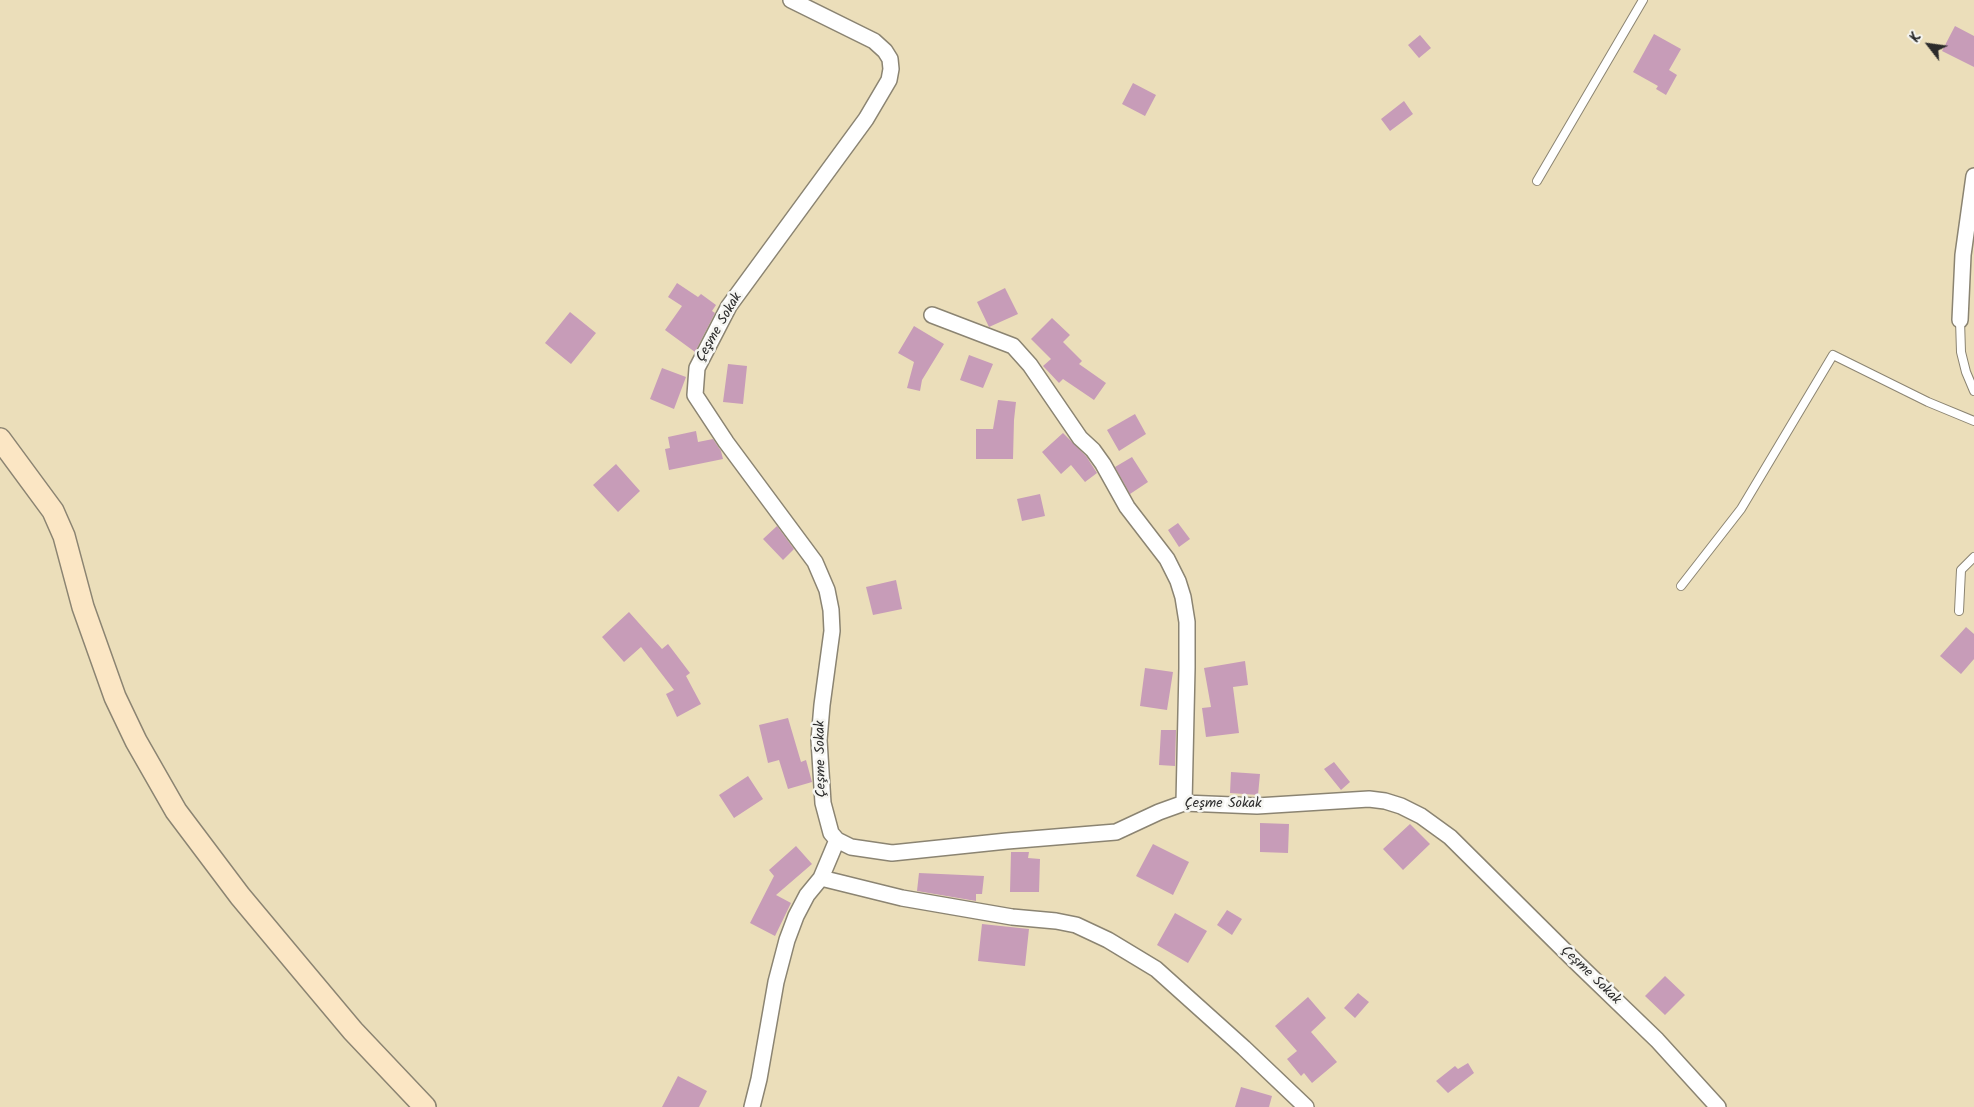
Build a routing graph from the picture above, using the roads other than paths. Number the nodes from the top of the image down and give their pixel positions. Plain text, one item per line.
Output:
1 (791, 0) edge
2 (1643, 0) edge
3 (1974, 176) edge
4 (1537, 180) dead end
5 (932, 315) dead end
6 (1960, 320) joint
7 (1974, 391) edge
8 (1974, 421) edge
9 (0, 439) edge
10 (1974, 557) edge
11 (1681, 586) dead end
12 (1959, 611) dead end
13 (1184, 803) junction
14 (837, 840) junction
15 (821, 878) junction
16 (425, 1107) edge
17 (752, 1107) edge
18 (1306, 1107) edge
19 (1718, 1107) edge

1 - 14 street, Çeşme Sokak
2 - 4 lane
3 - 6 street
5 - 13 street
6 - 7 lane
8 - 11 lane
9 - 16 street
10 - 12 lane
13 - 14 street, Çeşme Sokak
13 - 19 street, Çeşme Sokak
14 - 15 street
15 - 17 street
15 - 18 street

